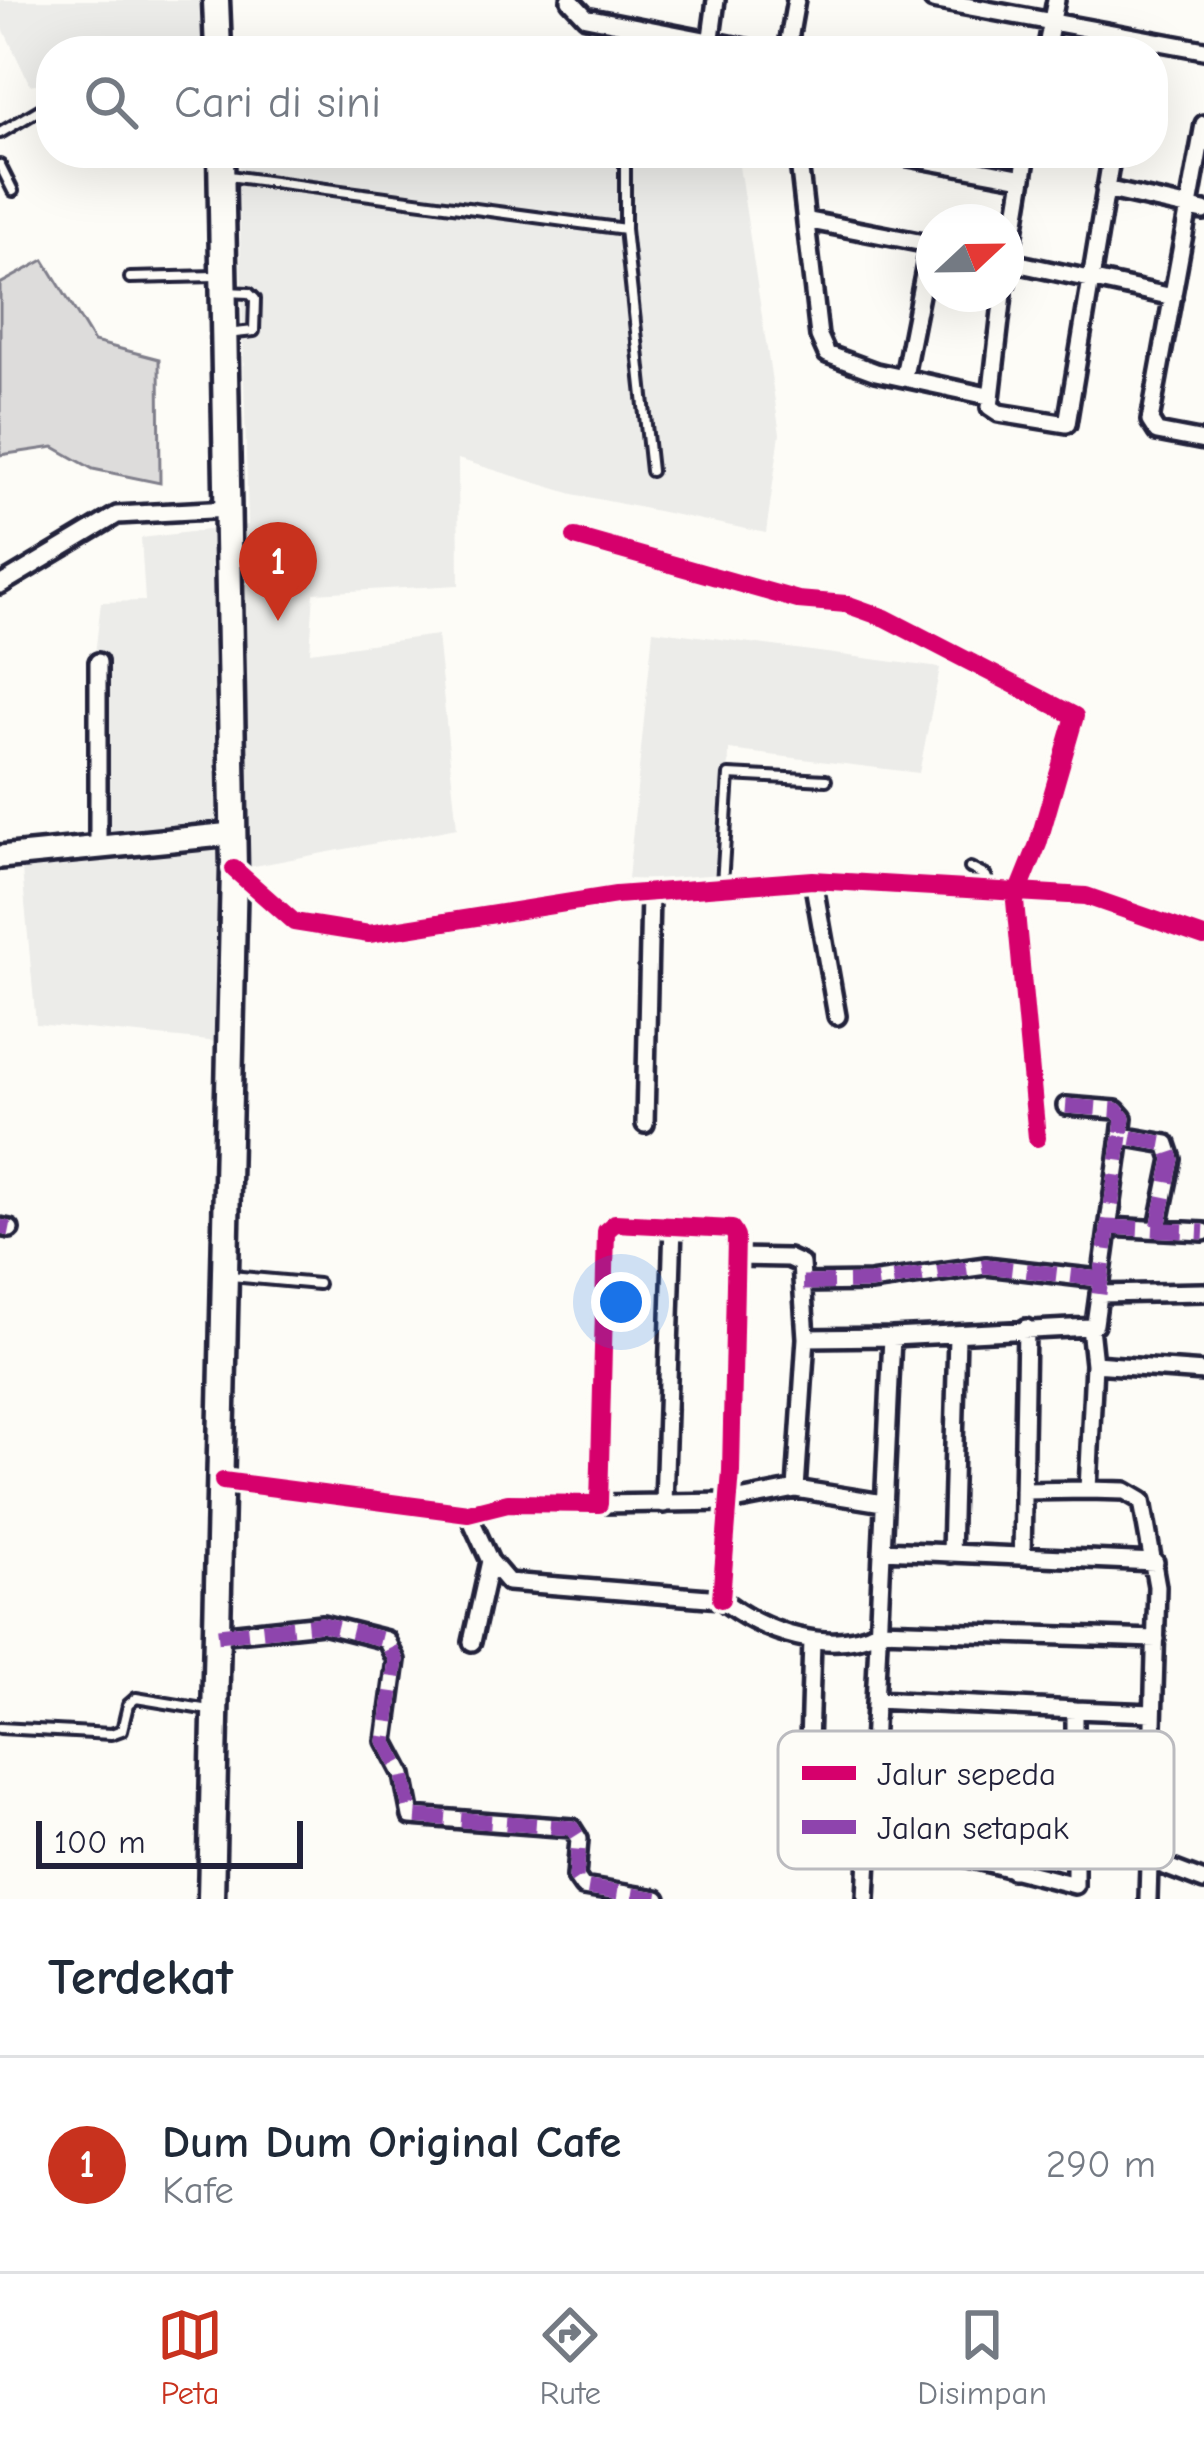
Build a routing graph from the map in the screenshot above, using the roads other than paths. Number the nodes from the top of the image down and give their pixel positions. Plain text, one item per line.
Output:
1 (217, 0) edge
2 (570, 0) edge
3 (716, 0) edge
4 (796, 0) edge
5 (934, 0) edge
6 (1056, 0) edge
7 (1052, 21) junction
8 (218, 36) edge
9 (670, 36) edge
10 (711, 36) edge
11 (790, 36) edge
12 (1049, 36) edge
13 (1104, 36) edge
14 (1168, 47) edge
15 (1204, 50) edge
16 (36, 112) edge
17 (1204, 124) edge
18 (0, 133) edge
19 (0, 165) edge
20 (222, 168) edge
21 (246, 168) edge
22 (625, 168) edge
23 (801, 168) edge
24 (969, 168) edge
25 (1025, 168) edge
26 (1109, 168) edge
27 (1023, 178) junction
28 (1105, 189) junction
29 (14, 191) dead end
30 (1018, 204) edge
31 (1197, 210) edge
32 (810, 221) junction
33 (626, 230) junction
34 (916, 242) edge
35 (1024, 265) edge
36 (1088, 277) junction
37 (130, 278) dead end
38 (223, 284) junction
39 (1173, 297) junction
40 (918, 312) edge
41 (1001, 312) edge
42 (904, 376) junction
43 (988, 396) junction
44 (1204, 441) edge
45 (651, 471) dead end
46 (229, 509) junction
47 (575, 537) dead end
48 (0, 585) edge
49 (98, 662) dead end
50 (826, 780) dead end
51 (98, 848) junction
52 (233, 853) junction
53 (0, 857) edge
54 (970, 868) dead end
55 (813, 880) junction
56 (722, 887) junction
57 (1017, 890) junction
58 (991, 891) junction
59 (650, 894) junction
60 (1204, 937) edge
61 (837, 1016) dead end
62 (1066, 1106) dead end
63 (645, 1124) dead end
64 (1121, 1136) junction
65 (1037, 1138) dead end
66 (673, 1225) junction
67 (1108, 1228) junction
68 (1158, 1228) junction
69 (1204, 1232) edge
70 (735, 1258) junction
71 (229, 1276) junction
72 (803, 1283) junction
73 (317, 1284) dead end
74 (1099, 1287) junction
75 (1204, 1292) edge
76 (1090, 1327) junction
77 (1026, 1328) junction
78 (957, 1336) junction
79 (892, 1337) junction
80 (806, 1338) junction
81 (1094, 1364) junction
82 (1204, 1372) edge
83 (223, 1481) junction
84 (796, 1489) junction
85 (1088, 1490) junction
86 (1023, 1491) junction
87 (729, 1502) junction
88 (883, 1503) junction
89 (599, 1504) junction
90 (664, 1504) junction
91 (468, 1513) junction
92 (882, 1550) junction
93 (951, 1554) junction
94 (1022, 1556) junction
95 (490, 1561) junction
96 (1155, 1562) junction
97 (721, 1599) junction
98 (879, 1630) junction
99 (218, 1634) junction
100 (1156, 1639) junction
101 (812, 1640) junction
102 (472, 1642) dead end
103 (876, 1700) junction
104 (1075, 1710) junction
105 (216, 1711) junction
106 (1152, 1713) junction
107 (0, 1727) edge
108 (808, 1731) edge
109 (875, 1731) edge
110 (1076, 1731) edge
111 (1152, 1731) edge
112 (868, 1869) edge
113 (1008, 1869) edge
114 (1078, 1869) edge
115 (1149, 1869) edge
116 (1174, 1869) edge
117 (1012, 1870) joint
118 (1204, 1881) edge
119 (211, 1899) edge
120 (657, 1899) edge
121 (866, 1899) edge
122 (1148, 1899) edge

1 - 8 main road
2 - 9 street
3 - 10 street
4 - 11 street
5 - 7 street
6 - 7 street
7 - 12 street
7 - 13 street
14 - 15 street
16 - 18 lane
17 - 31 street
19 - 29 lane
20 - 38 main road
21 - 33 lane
22 - 33 lane
23 - 32 street
24 - 27 street
25 - 27 street
26 - 28 street
27 - 30 street
28 - 31 street
28 - 36 street
31 - 39 street
32 - 34 street
32 - 42 street
33 - 45 lane
35 - 36 street
36 - 39 street
36 - 43 street
37 - 38 lane
38 - 46 main road
39 - 44 street
40 - 42 street
41 - 43 street
42 - 43 street
46 - 48 street
46 - 52 main road
47 - 57 street
49 - 51 street
50 - 56 lane
51 - 52 street
51 - 53 street
52 - 59 street
52 - 71 main road
54 - 58 lane
55 - 56 street
55 - 58 street
55 - 61 street
56 - 59 street
57 - 58 street
57 - 60 street
57 - 65 street
59 - 63 street
62 - 64 street
64 - 67 street
64 - 68 street
66 - 70 street
66 - 89 street
66 - 90 street
67 - 68 street
67 - 74 street
68 - 69 street
70 - 72 street
70 - 87 street
71 - 73 lane
71 - 83 main road
72 - 74 street
72 - 80 street
74 - 75 street
74 - 76 street
76 - 77 street
76 - 81 street
77 - 78 street
77 - 86 street
78 - 79 street
78 - 93 street
79 - 80 street
79 - 88 street
80 - 84 street
81 - 82 street
81 - 85 street
83 - 91 street
83 - 99 main road
84 - 87 street
84 - 88 street
85 - 86 street
85 - 96 street
86 - 94 street
87 - 90 street
87 - 97 street
88 - 92 street
89 - 90 street
89 - 91 street
91 - 95 street
92 - 93 street
92 - 98 street
93 - 94 street
94 - 96 street
95 - 97 street
95 - 102 street
96 - 100 street
97 - 101 street
98 - 100 street
98 - 101 street
98 - 103 street
99 - 105 main road
99 - 120 street
100 - 106 street
101 - 108 street
103 - 104 street
103 - 109 street
104 - 106 street
104 - 110 street
105 - 107 lane
105 - 119 main road
106 - 111 street
112 - 121 street
113 - 117 street
114 - 117 street
115 - 122 street
116 - 118 street

